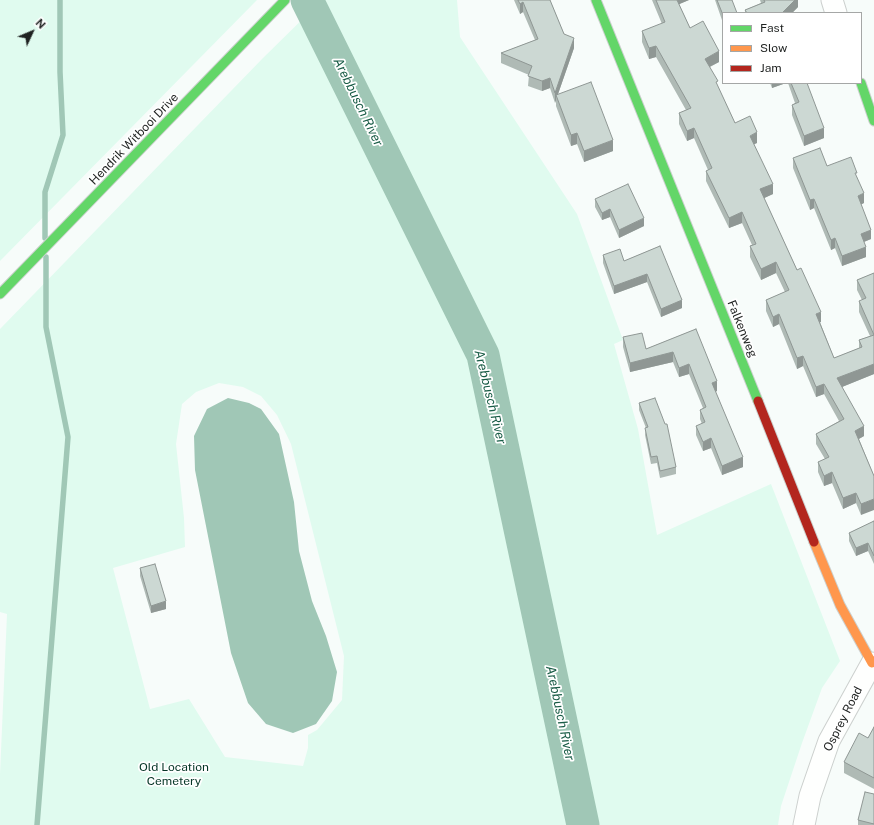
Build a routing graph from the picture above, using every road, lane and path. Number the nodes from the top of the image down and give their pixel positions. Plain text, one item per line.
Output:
1 (285, 0) edge
2 (596, 0) edge
3 (832, 0) edge
4 (836, 12) edge
5 (861, 84) edge
6 (874, 120) edge
7 (0, 294) edge
8 (873, 662) edge
9 (804, 825) edge

1 - 7 street, Hendrik Witbooi Drive
2 - 8 street, Falkenweg
3 - 4 street
5 - 6 street
8 - 9 street, Osprey Road

